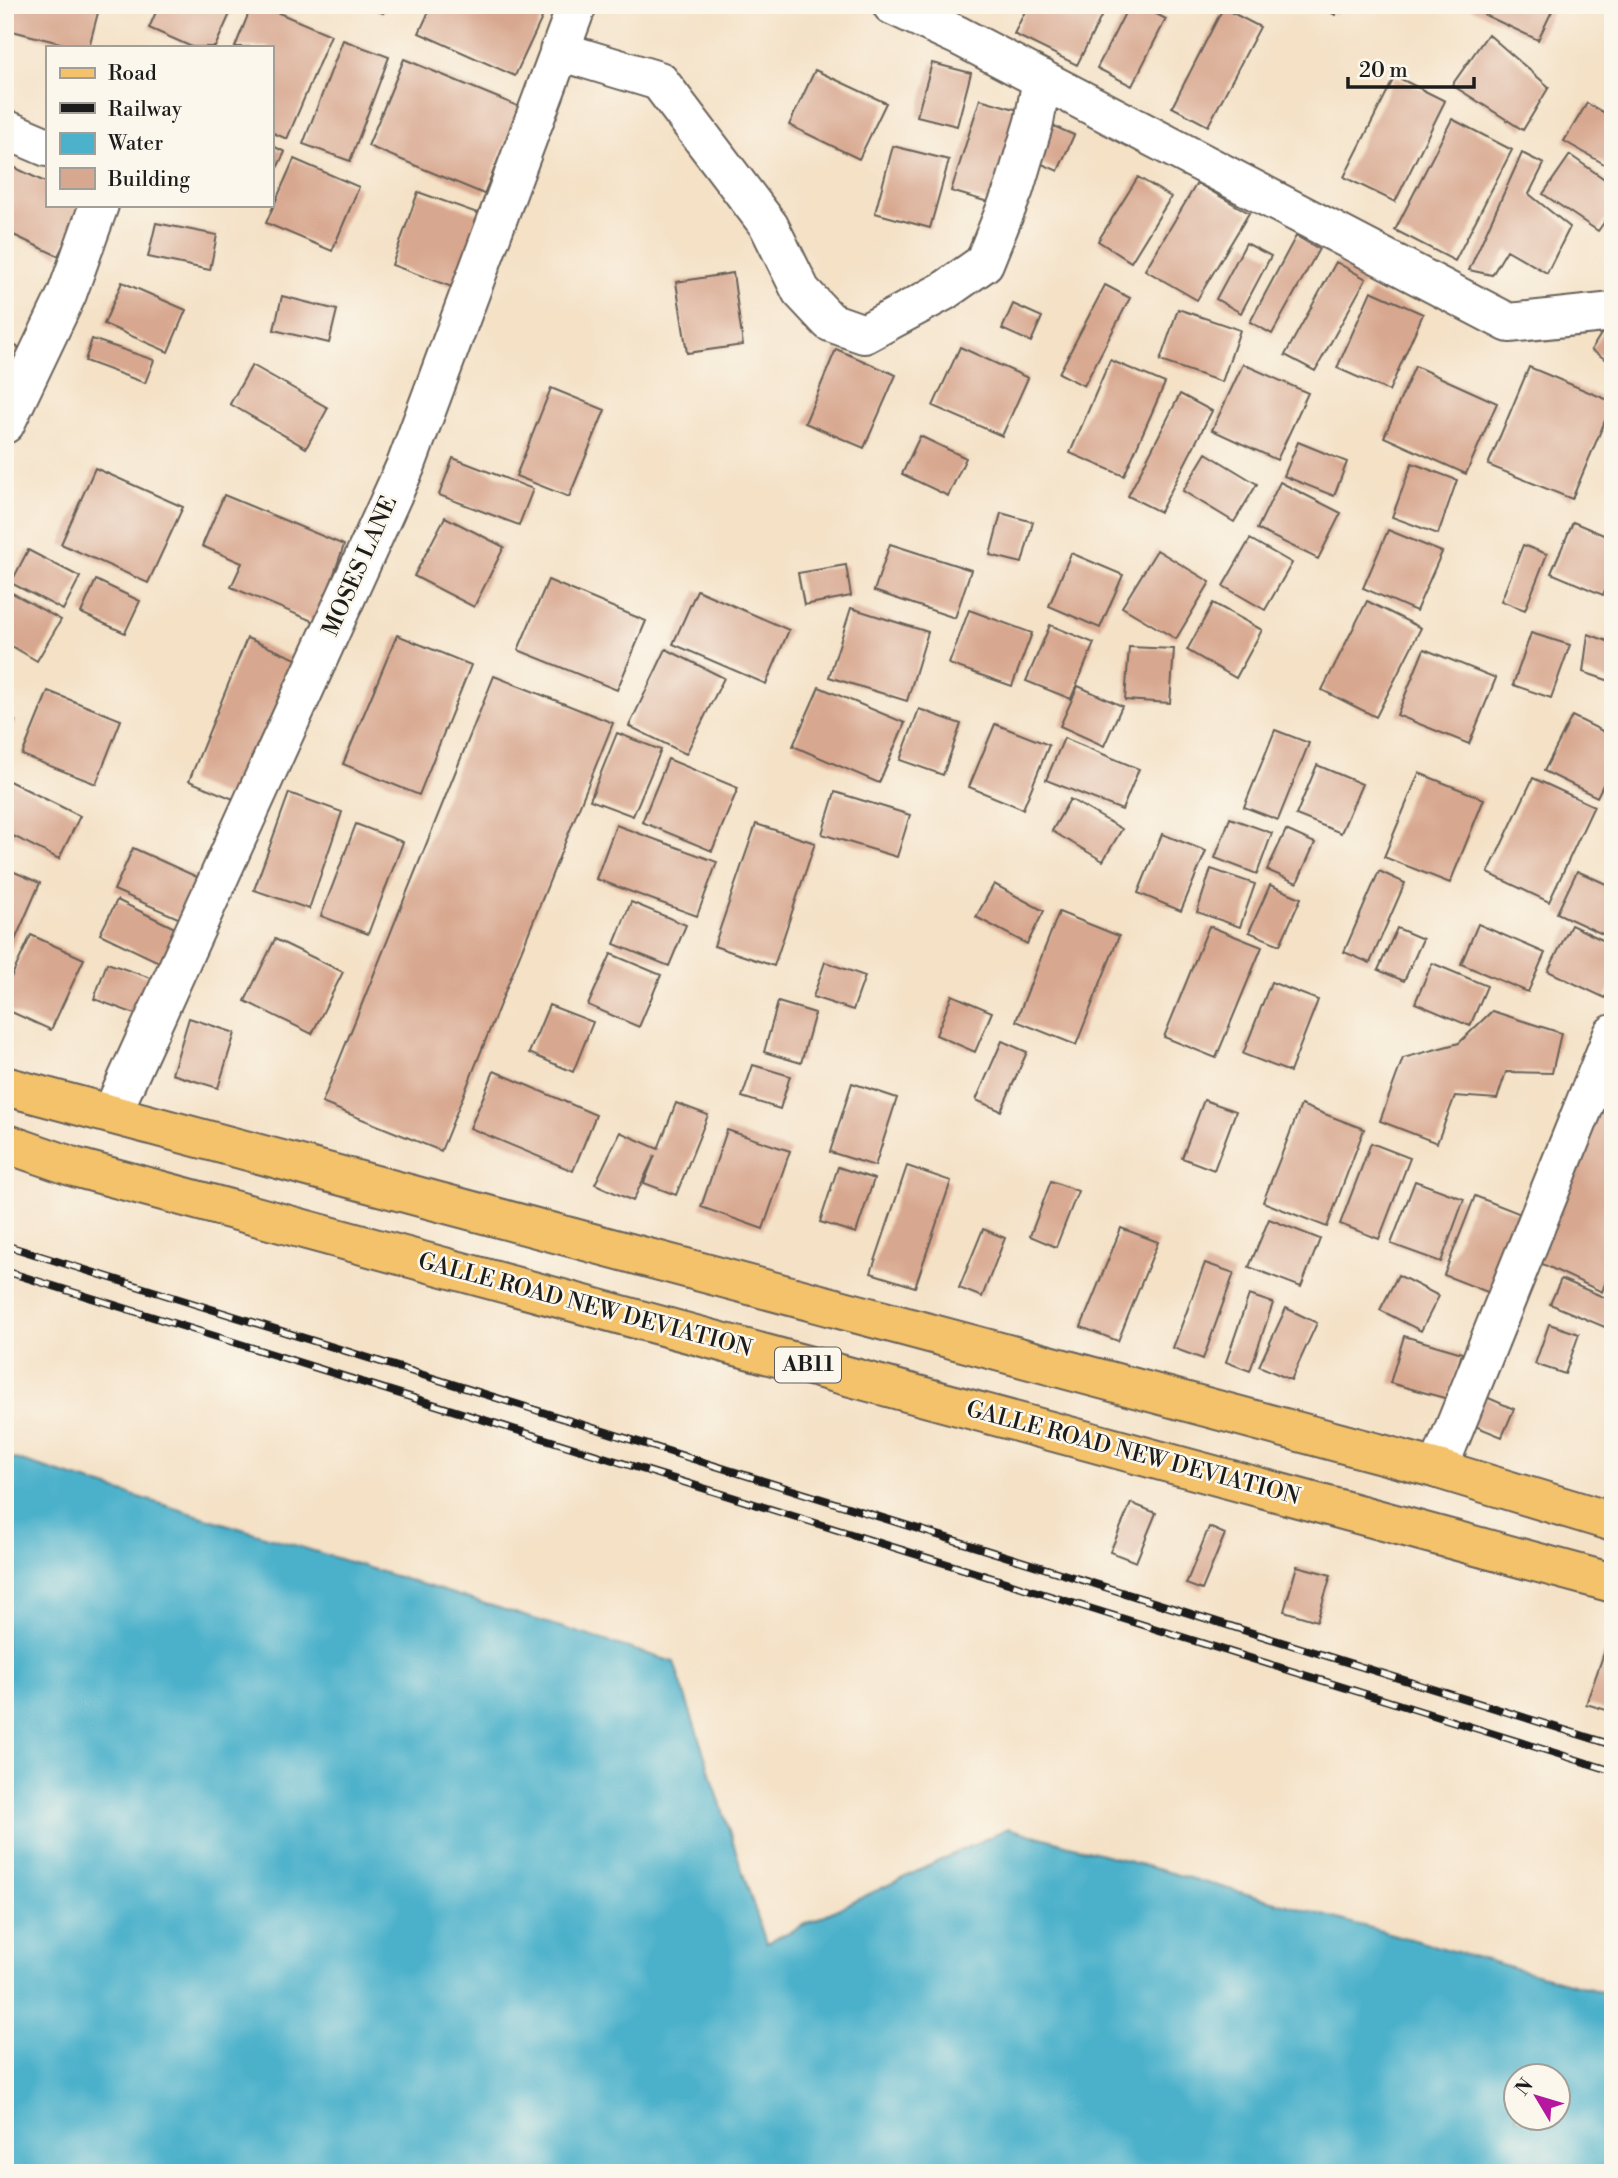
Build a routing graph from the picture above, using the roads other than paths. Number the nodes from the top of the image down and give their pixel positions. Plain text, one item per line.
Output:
1 (577, 5) edge
2 (892, 5) edge
3 (559, 51) junction
4 (1042, 79) junction
5 (5, 129) edge
6 (46, 147) edge
7 (99, 206) edge
8 (1613, 312) edge
9 (5, 424) edge
10 (1613, 1034) edge
11 (5, 1086) edge
12 (112, 1113) junction
13 (5, 1143) edge
14 (1438, 1469) junction
15 (1613, 1521) edge
16 (1613, 1583) edge

1 - 3 street, MOSES LANE
2 - 4 street
3 - 4 street
3 - 12 street, MOSES LANE
4 - 8 street
5 - 6 street
7 - 9 street
10 - 14 street
11 - 12 main road
12 - 14 main road
13 - 16 main road, GALLE ROAD NEW DEVIATION / AB11
14 - 15 main road

